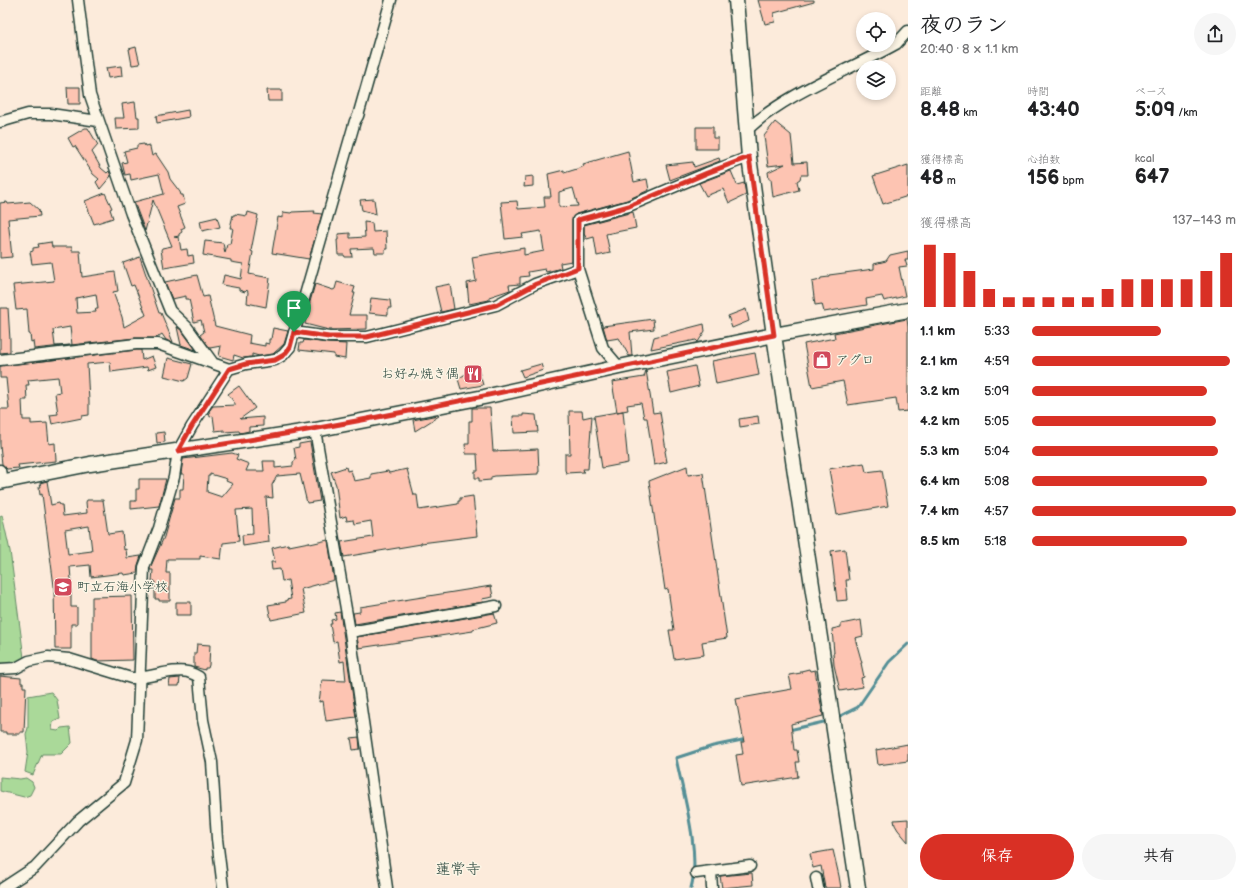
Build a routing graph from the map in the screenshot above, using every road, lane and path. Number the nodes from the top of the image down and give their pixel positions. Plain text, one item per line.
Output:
1 (78, 0) edge
2 (391, 0) edge
3 (736, 0) edge
4 (908, 31) edge
5 (98, 121) junction
6 (0, 122) edge
7 (748, 130) junction
8 (749, 157) junction
9 (578, 268) junction
10 (908, 310) edge
11 (294, 332) junction
12 (774, 335) junction
13 (0, 360) edge
14 (213, 364) junction
15 (619, 367) junction
16 (229, 369) junction
17 (315, 430) junction
18 (178, 451) junction
19 (1, 478) edge
20 (496, 606) dead end
21 (350, 632) junction
22 (0, 669) edge
23 (139, 678) junction
24 (750, 866) dead end
25 (711, 871) junction
26 (696, 874) dead end
27 (3, 888) edge
28 (224, 888) edge
29 (387, 888) edge
30 (712, 888) edge
31 (858, 888) edge

1 - 5 street
2 - 11 street
3 - 7 street
4 - 7 street
5 - 6 street
5 - 14 street
7 - 8 street
8 - 9 street
8 - 12 street
9 - 11 street
9 - 15 street
10 - 12 street
11 - 16 street
12 - 15 street
12 - 31 street
13 - 14 street
14 - 16 street
15 - 17 street
16 - 18 street
17 - 18 street
17 - 21 street
18 - 19 street
18 - 23 street
20 - 21 street
21 - 29 street
22 - 23 street
23 - 27 street
23 - 28 street
24 - 25 street
25 - 26 street
25 - 30 street

